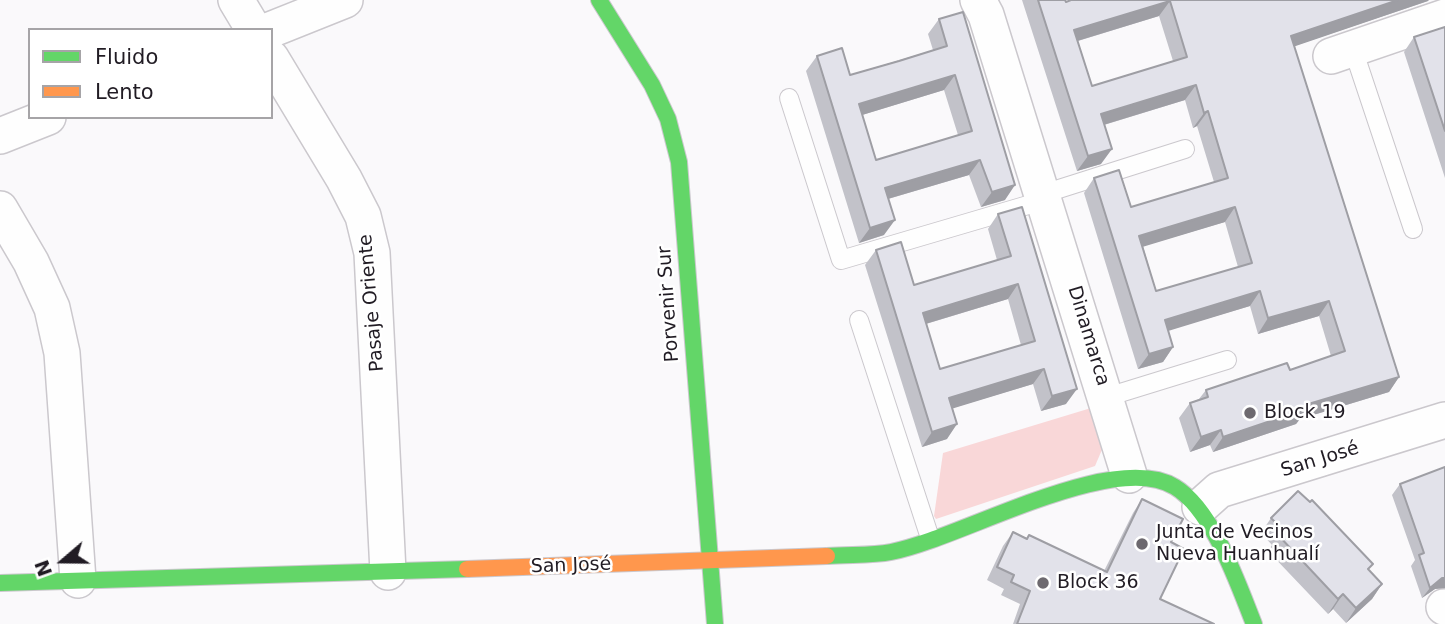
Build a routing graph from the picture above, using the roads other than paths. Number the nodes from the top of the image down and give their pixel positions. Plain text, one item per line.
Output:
1 (236, 0) edge
2 (345, 0) edge
3 (599, 0) edge
4 (978, 0) edge
5 (1445, 17) edge
6 (253, 28) edge
7 (273, 29) edge
8 (1342, 53) joint
9 (273, 61) edge
10 (789, 98) dead end
11 (43, 119) edge
12 (0, 136) edge
13 (1185, 149) dead end
14 (1044, 197) junction
15 (0, 209) edge
16 (1413, 229) dead end
17 (859, 320) dead end
18 (1227, 360) dead end
19 (1107, 397) junction
20 (1445, 420) edge
21 (1129, 475) junction
22 (1200, 507) junction
23 (930, 538) junction
24 (710, 560) junction
25 (388, 572) junction
26 (79, 580) junction
27 (0, 583) edge
28 (715, 624) edge
29 (1254, 624) edge

1 - 6 street
2 - 7 street
3 - 24 street, Porvenir Sur
4 - 14 street, Dinamarca
5 - 8 street
8 - 16 lane
9 - 25 street, Pasaje Oriente
10 - 14 lane
11 - 12 street
13 - 14 lane
14 - 19 street, Dinamarca
15 - 26 street
17 - 23 lane
18 - 19 lane
19 - 21 street, Dinamarca
20 - 22 street, San José
21 - 22 street
21 - 23 street, San José
22 - 29 street
23 - 24 street, San José
24 - 25 street, San José
24 - 28 street, Porvenir Sur
25 - 26 street, San José
26 - 27 street, San José

